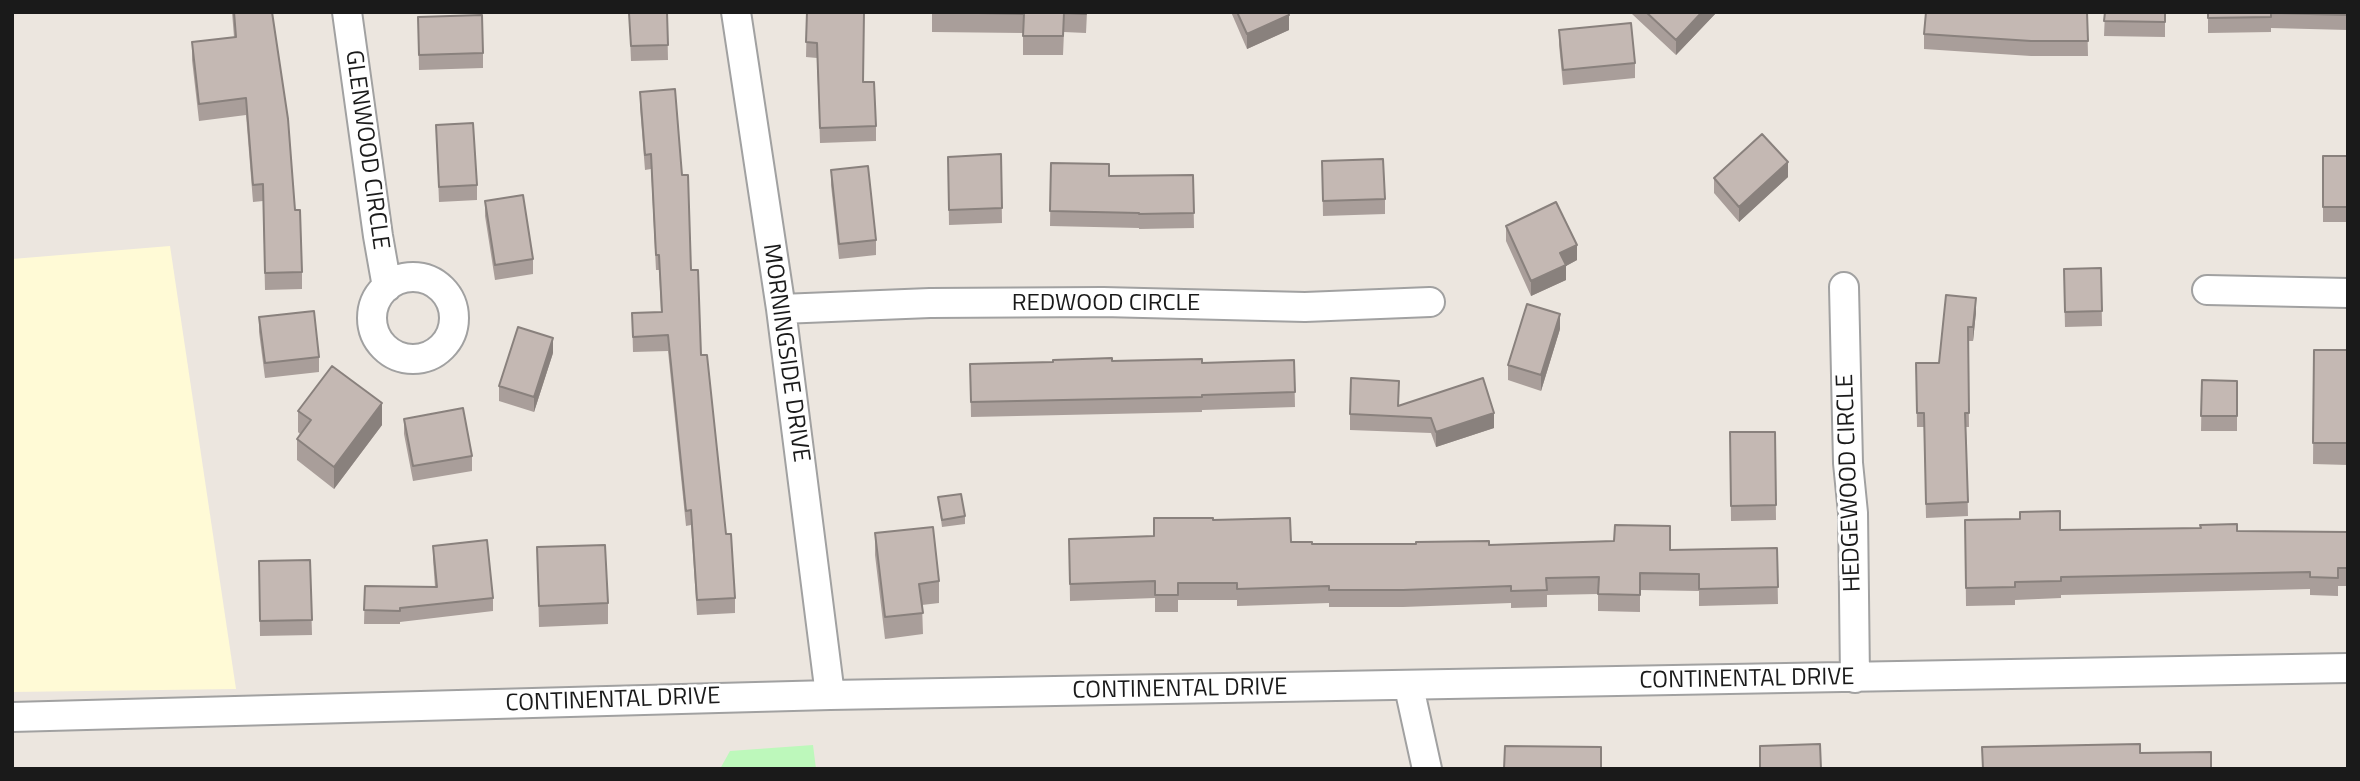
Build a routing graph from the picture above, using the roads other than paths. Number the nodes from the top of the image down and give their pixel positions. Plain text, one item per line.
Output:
1 (347, 12) edge
2 (736, 12) edge
3 (387, 287) dead end
4 (1844, 287) dead end
5 (2207, 290) dead end
6 (2348, 293) edge
7 (1430, 302) dead end
8 (781, 309) junction
9 (2348, 668) edge
10 (1855, 678) junction
11 (1409, 687) junction
12 (830, 695) junction
13 (12, 717) edge
14 (1427, 769) edge

1 - 3 street, GLENWOOD CIRCLE
2 - 8 street, MORNINGSIDE DRIVE
4 - 10 street, HEDGEWOOD CIRCLE
5 - 6 street
7 - 8 street, REDWOOD CIRCLE
8 - 12 street, MORNINGSIDE DRIVE
9 - 10 street, CONTINENTAL DRIVE
10 - 11 street, CONTINENTAL DRIVE
11 - 12 street, CONTINENTAL DRIVE
11 - 14 street
12 - 13 street, CONTINENTAL DRIVE

